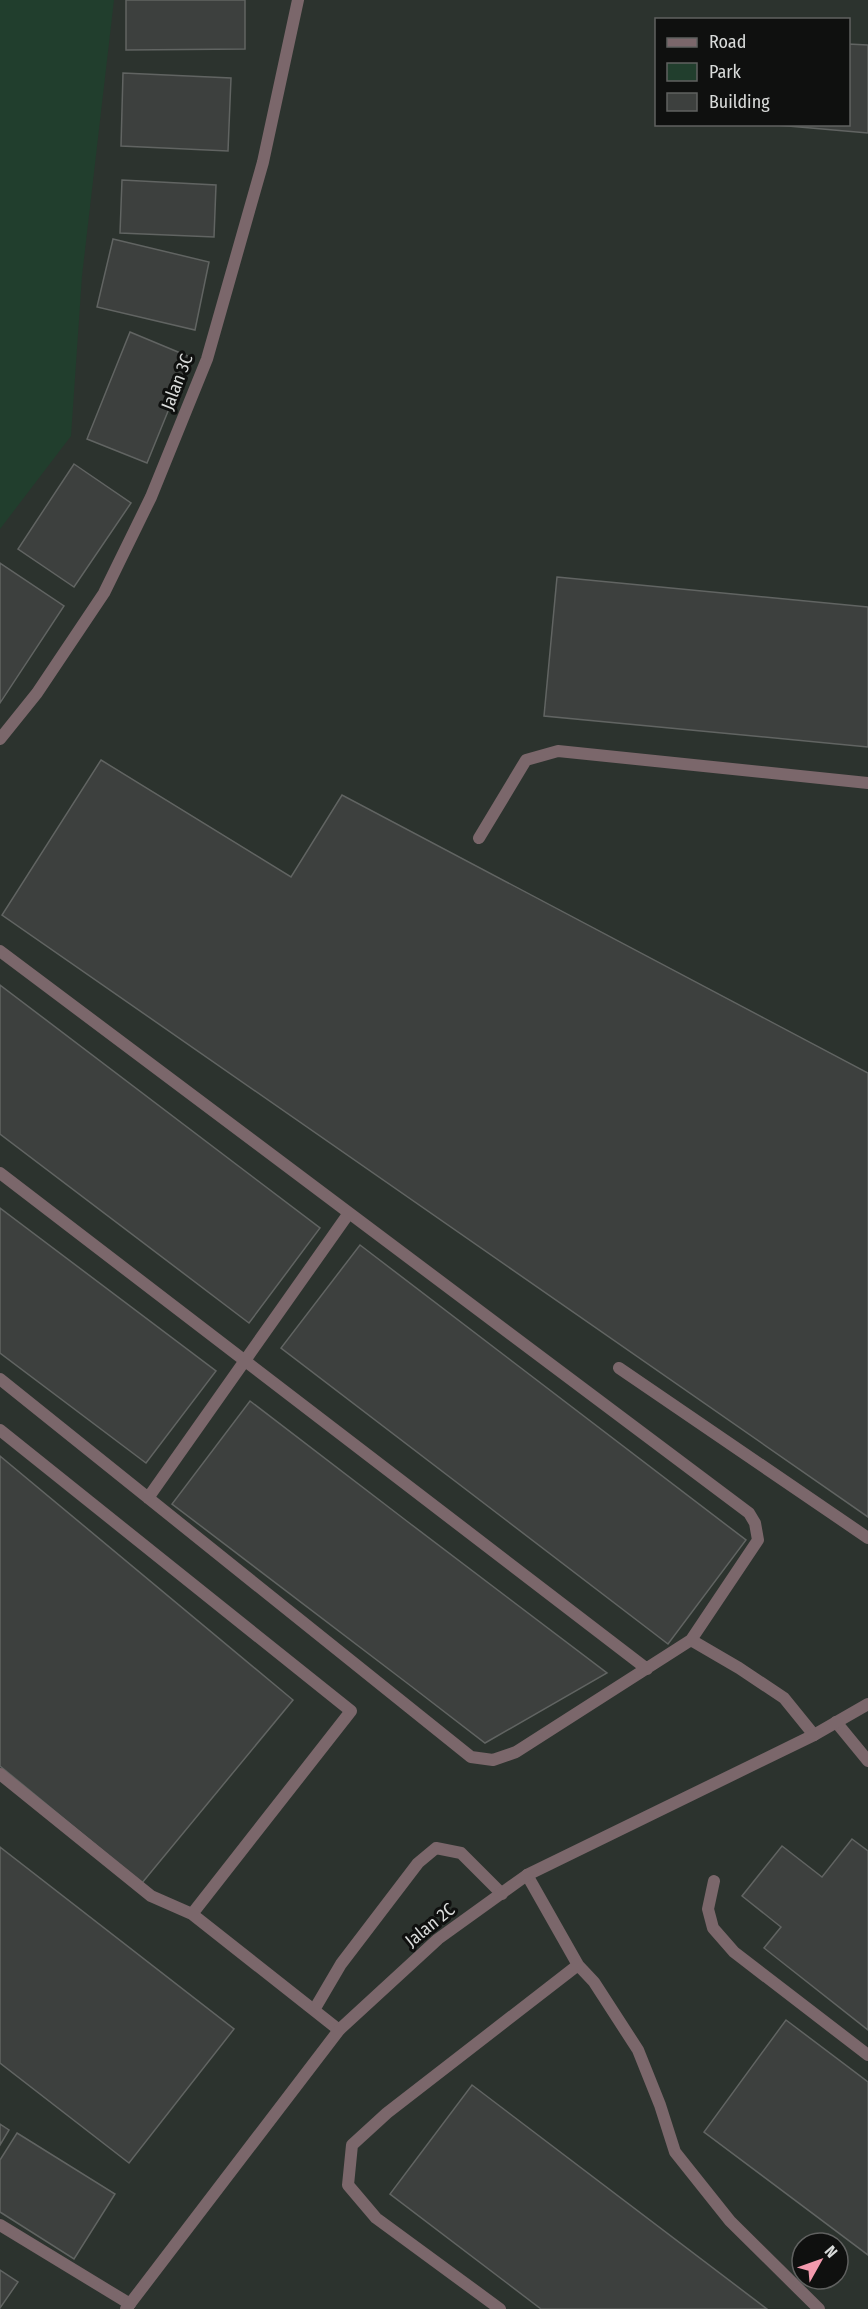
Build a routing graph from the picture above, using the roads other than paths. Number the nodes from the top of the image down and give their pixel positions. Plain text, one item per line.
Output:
1 (298, 0) edge
2 (0, 739) edge
3 (868, 783) edge
4 (479, 838) dead end
5 (0, 951) edge
6 (0, 1173) edge
7 (349, 1213) junction
8 (245, 1361) junction
9 (619, 1368) dead end
10 (0, 1379) edge
11 (0, 1430) edge
12 (148, 1498) junction
13 (868, 1538) edge
14 (691, 1640) junction
15 (647, 1669) junction
16 (868, 1704) edge
17 (836, 1722) junction
18 (814, 1735) junction
19 (868, 1761) edge
20 (0, 1774) edge
21 (527, 1875) junction
22 (714, 1881) dead end
23 (502, 1894) junction
24 (192, 1914) junction
25 (578, 1965) junction
26 (314, 2010) junction
27 (339, 2030) junction
28 (868, 2055) edge
29 (0, 2225) edge
30 (128, 2307) edge
31 (500, 2309) edge
32 (819, 2309) edge

1 - 2 street, Jalan 3C
3 - 4 street
5 - 7 street
6 - 8 street
7 - 8 street
7 - 14 street
8 - 12 street
8 - 15 street
9 - 13 street
10 - 12 street
11 - 24 street
12 - 15 street
14 - 15 street
14 - 18 street
16 - 17 street, Jalan 2C
17 - 18 street, Jalan 2C
17 - 19 street
18 - 21 street, Jalan 2C
20 - 24 street
21 - 23 street, Jalan 2C
21 - 25 street
22 - 28 street
23 - 26 street
23 - 27 street, Jalan 2C
24 - 26 street
25 - 31 street
25 - 32 street
26 - 27 street
27 - 30 street, Jalan 2C
29 - 30 street

